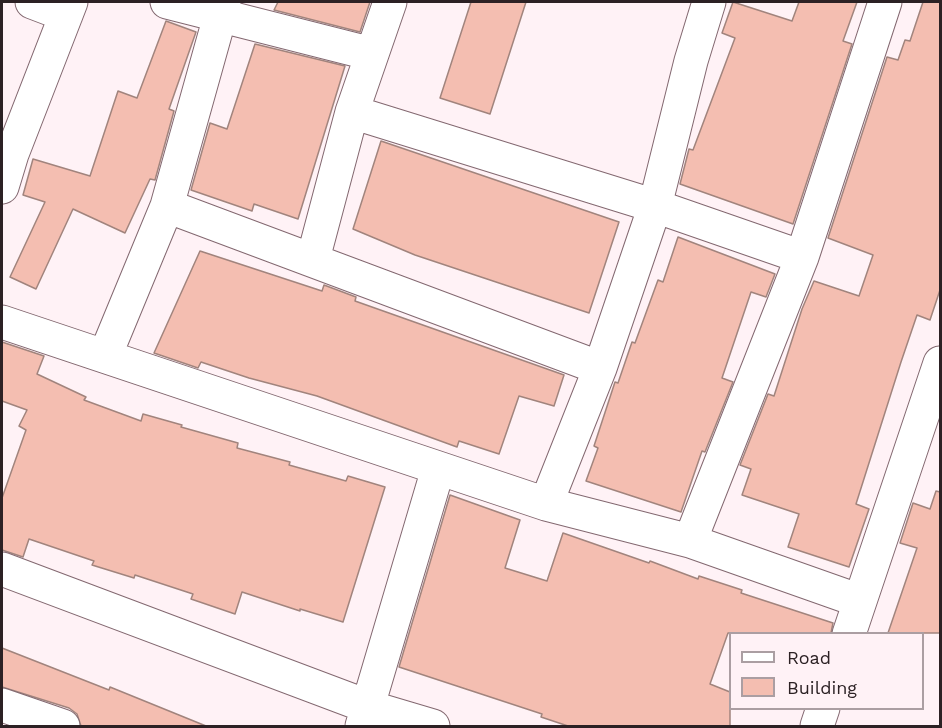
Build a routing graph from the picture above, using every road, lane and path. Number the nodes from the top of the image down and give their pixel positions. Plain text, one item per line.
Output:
1 (32, 2) edge
2 (167, 2) edge
3 (390, 2) edge
4 (709, 2) edge
5 (885, 2) edge
6 (68, 8) edge
7 (222, 9) edge
8 (372, 54) junction
9 (352, 112) junction
10 (7, 152) edge
11 (2, 187) edge
12 (168, 206) junction
13 (655, 206) junction
14 (802, 256) junction
15 (313, 259) junction
16 (2, 322) edge
17 (105, 357) junction
18 (940, 363) edge
19 (600, 368) junction
20 (438, 469) junction
21 (546, 504) junction
22 (690, 542) junction
23 (2, 569) edge
24 (860, 601) junction
25 (849, 632) edge
26 (2, 705) edge
27 (822, 710) edge
28 (365, 716) edge
29 (63, 726) edge
30 (433, 726) edge
31 (817, 726) edge

1 - 6 street
2 - 7 street
3 - 8 street
4 - 13 street
5 - 14 street
6 - 10 street
7 - 8 street
7 - 12 street
8 - 9 street
9 - 13 street
9 - 15 street
10 - 11 street
12 - 15 street
12 - 17 street
13 - 14 street
13 - 19 street
14 - 22 street
15 - 19 street
16 - 17 street
17 - 20 street
18 - 24 street
19 - 21 street
20 - 21 street
20 - 28 street
21 - 22 street
22 - 24 street
23 - 28 street
24 - 25 street
26 - 29 street
27 - 31 street
28 - 30 street

